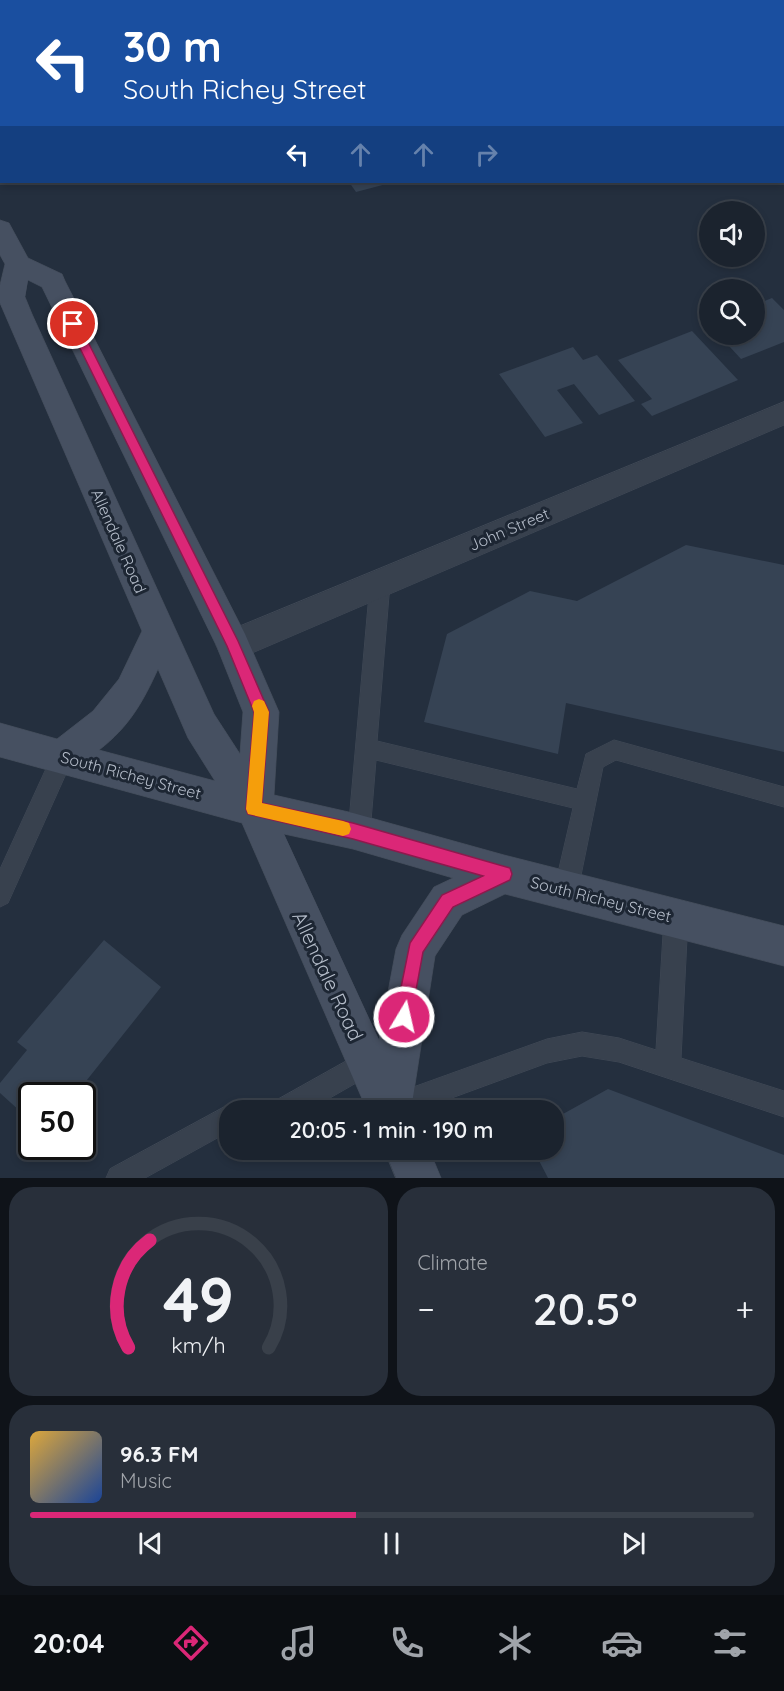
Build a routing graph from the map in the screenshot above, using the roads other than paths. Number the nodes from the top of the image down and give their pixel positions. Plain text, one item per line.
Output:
1 (7, 249) edge
2 (7, 308) edge
3 (784, 413) edge
4 (380, 583) junction
5 (159, 631) junction
6 (233, 645) junction
7 (0, 740) edge
8 (366, 748) junction
9 (63, 756) junction
10 (784, 796) edge
11 (585, 801) junction
12 (254, 809) junction
13 (359, 833) junction
14 (504, 874) junction
15 (566, 890) junction
16 (0, 895) edge
17 (676, 918) junction
18 (784, 946) edge
19 (368, 1062) junction
20 (668, 1066) junction
21 (302, 1100) edge
22 (385, 1100) edge
23 (391, 1100) edge
24 (414, 1100) edge
25 (784, 1104) edge
26 (219, 1123) edge
27 (411, 1160) edge
28 (120, 1178) edge
29 (419, 1178) edge

1 - 2 street, Allendale Road
1 - 6 street, Allendale Road
2 - 5 street, Allendale Road
3 - 4 street, John Street
4 - 6 street, John Street
4 - 8 lane
5 - 9 street
5 - 12 street, Allendale Road
6 - 12 street, Allendale Road
7 - 9 street, South Richey Street
8 - 11 lane
8 - 13 lane
9 - 12 street, South Richey Street
9 - 16 lane
10 - 11 lane
11 - 15 lane
12 - 13 street, South Richey Street
12 - 19 street, Allendale Road
13 - 14 street, South Richey Street
14 - 15 street, South Richey Street
14 - 23 street
15 - 17 street, South Richey Street
17 - 18 street, South Richey Street
17 - 20 lane
19 - 21 lane
19 - 22 street, Allendale Road
20 - 24 lane
20 - 25 lane
26 - 28 lane
27 - 29 street

